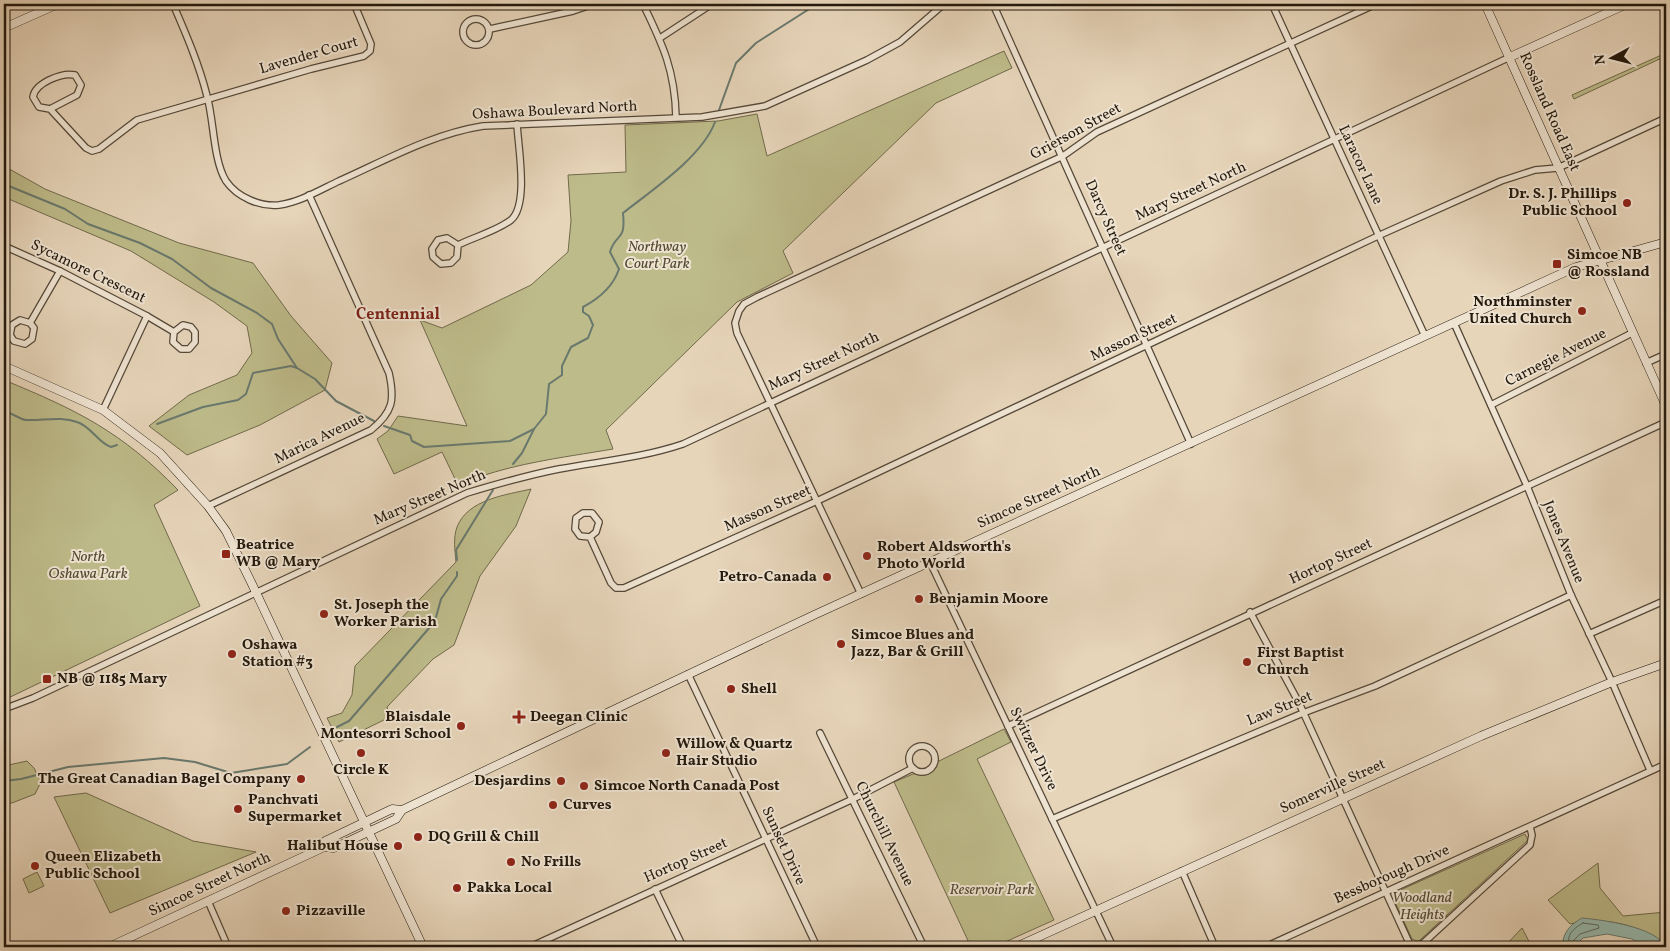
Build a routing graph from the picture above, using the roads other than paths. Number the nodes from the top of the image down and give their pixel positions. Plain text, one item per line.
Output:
1 (58, 4) edge
2 (173, 4) edge
3 (344, 4) edge
4 (594, 4) edge
5 (643, 4) edge
6 (712, 4) edge
7 (944, 4) edge
8 (993, 4) edge
9 (1272, 4) edge
10 (1376, 4) edge
11 (1484, 4) edge
12 (1627, 4) edge
13 (356, 5) edge
14 (4, 28) edge
15 (490, 29) junction
16 (660, 38) junction
17 (1290, 43) junction
18 (1510, 57) junction
19 (208, 98) junction
20 (50, 109) junction
21 (676, 117) junction
22 (1666, 118) edge
23 (517, 124) junction
24 (1334, 139) junction
25 (1063, 156) junction
26 (1558, 168) junction
27 (309, 195) junction
28 (1380, 235) junction
29 (1666, 242) edge
30 (458, 245) junction
31 (4, 246) edge
32 (1105, 248) junction
33 (1600, 259) junction
34 (60, 271) junction
35 (147, 316) junction
36 (30, 323) junction
37 (1454, 323) junction
38 (174, 332) junction
39 (1632, 333) junction
40 (1425, 336) junction
41 (1148, 345) junction
42 (1666, 354) edge
43 (1646, 363) junction
44 (4, 366) edge
45 (770, 402) junction
46 (1491, 405) junction
47 (1666, 406) edge
48 (103, 410) junction
49 (1666, 422) edge
50 (1191, 444) junction
51 (1526, 486) junction
52 (817, 501) junction
53 (208, 506) junction
54 (590, 537) junction
55 (930, 562) junction
56 (256, 593) junction
57 (861, 594) junction
58 (1571, 595) junction
59 (1666, 600) edge
60 (1250, 612) junction
61 (1589, 634) junction
62 (1666, 664) edge
63 (688, 674) junction
64 (1612, 682) junction
65 (4, 709) edge
66 (1303, 713) junction
67 (1008, 726) junction
68 (820, 733) dead end
69 (1666, 764) edge
70 (913, 768) junction
71 (1650, 770) junction
72 (1342, 798) junction
73 (853, 799) junction
74 (402, 810) junction
75 (1052, 819) junction
76 (362, 823) junction
77 (1530, 826) junction
78 (367, 833) junction
79 (766, 839) junction
80 (323, 847) junction
81 (1182, 871) junction
82 (655, 889) junction
83 (1385, 892) junction
84 (208, 902) junction
85 (1096, 911) junction
86 (120, 945) edge
87 (537, 946) edge
88 (109, 947) edge
89 (228, 947) edge
90 (423, 947) edge
91 (530, 947) edge
92 (683, 947) edge
93 (817, 947) edge
94 (924, 947) edge
95 (1016, 947) edge
96 (1113, 947) edge
97 (1214, 947) edge
98 (1265, 947) edge
99 (1411, 947) edge
100 (1418, 947) edge

1 - 14 main road
2 - 19 street, Oshawa Boulevard North
3 - 13 street, Lavender Court
4 - 15 street
5 - 16 street
6 - 16 street
7 - 21 street, Oshawa Boulevard North
8 - 25 street, Darcy Street
9 - 17 street, Laracor Lane
10 - 17 street, Grierson Street
11 - 18 main road, Rossland Road East
12 - 18 main road, Mary Street North
13 - 19 street, Lavender Court
15 - 15 street
16 - 21 street
17 - 24 street, Laracor Lane
17 - 25 street, Grierson Street
18 - 24 street, Mary Street North
18 - 26 main road, Rossland Road East
19 - 20 street
19 - 27 street, Oshawa Boulevard North
20 - 20 street
21 - 23 street, Oshawa Boulevard North
22 - 26 street, Masson Street
23 - 27 street, Oshawa Boulevard North
23 - 30 street
24 - 28 street, Laracor Lane
24 - 32 street, Mary Street North
25 - 32 street, Darcy Street
25 - 45 street, Grierson Street
26 - 28 street, Masson Street
26 - 33 main road, Rossland Road East
27 - 53 street, Marica Avenue
28 - 40 street, Laracor Lane
28 - 41 street, Masson Street
29 - 33 main road, Simcoe Street North
30 - 30 street
31 - 34 street, Sycamore Crescent
32 - 41 street, Darcy Street
32 - 45 street, Mary Street North
33 - 37 main road, Simcoe Street North
33 - 39 main road, Rossland Road East
34 - 35 street, Sycamore Crescent
34 - 36 street
35 - 38 street
35 - 48 street, Sycamore Crescent
36 - 36 street
37 - 40 main road, Simcoe Street North
37 - 46 street, Jones Avenue
38 - 38 street
39 - 43 main road, Rossland Road East
39 - 46 street, Carnegie Avenue
40 - 50 main road, Simcoe Street North
41 - 50 street, Darcy Street
41 - 52 street, Masson Street
42 - 43 street
43 - 47 main road, Rossland Road East
44 - 48 main road
45 - 52 street
45 - 56 street, Mary Street North
46 - 51 street, Jones Avenue
48 - 53 main road
49 - 51 street, Hortop Street
50 - 55 main road, Simcoe Street North
51 - 58 street, Jones Avenue
51 - 60 street, Hortop Street
52 - 54 street, Masson Street
52 - 57 street
53 - 56 main road
54 - 54 street
55 - 57 main road, Simcoe Street North
55 - 67 street, Switzer Drive
56 - 65 street, Mary Street North
56 - 76 main road
57 - 63 main road, Simcoe Street North
58 - 61 street, Jones Avenue
58 - 66 street, Law Street
59 - 61 street
60 - 66 street
60 - 67 street, Hortop Street
61 - 64 street, Jones Avenue
62 - 64 main road, Somerville Street
63 - 74 main road, Simcoe Street North
63 - 79 street, Sunset Drive
64 - 71 street, Jones Avenue
64 - 72 main road, Somerville Street
66 - 72 street
66 - 75 street, Law Street
67 - 75 street, Switzer Drive
68 - 73 street, Churchill Avenue
69 - 71 street, Bessborough Drive
70 - 70 street
70 - 73 street, Hortop Street
71 - 77 street, Bessborough Drive
72 - 81 main road, Somerville Street
72 - 83 street
73 - 79 street, Hortop Street
73 - 94 street, Churchill Avenue
74 - 76 main road, Simcoe Street North
74 - 78 main road, Simcoe Street North
75 - 85 street, Switzer Drive
76 - 78 main road
76 - 80 main road, Simcoe Street North
77 - 83 street, Bessborough Drive
77 - 100 street
78 - 80 main road, Simcoe Street North
78 - 90 main road
79 - 82 street, Hortop Street
79 - 93 street, Sunset Drive
80 - 84 main road, Simcoe Street North
81 - 85 main road, Somerville Street
81 - 97 street
82 - 87 street, Hortop Street
82 - 92 street
83 - 98 street, Bessborough Drive
83 - 99 street
84 - 86 main road, Simcoe Street North
84 - 89 street
85 - 95 main road, Somerville Street
85 - 96 street, Switzer Drive
86 - 88 main road, Simcoe Street North
87 - 91 street, Hortop Street

